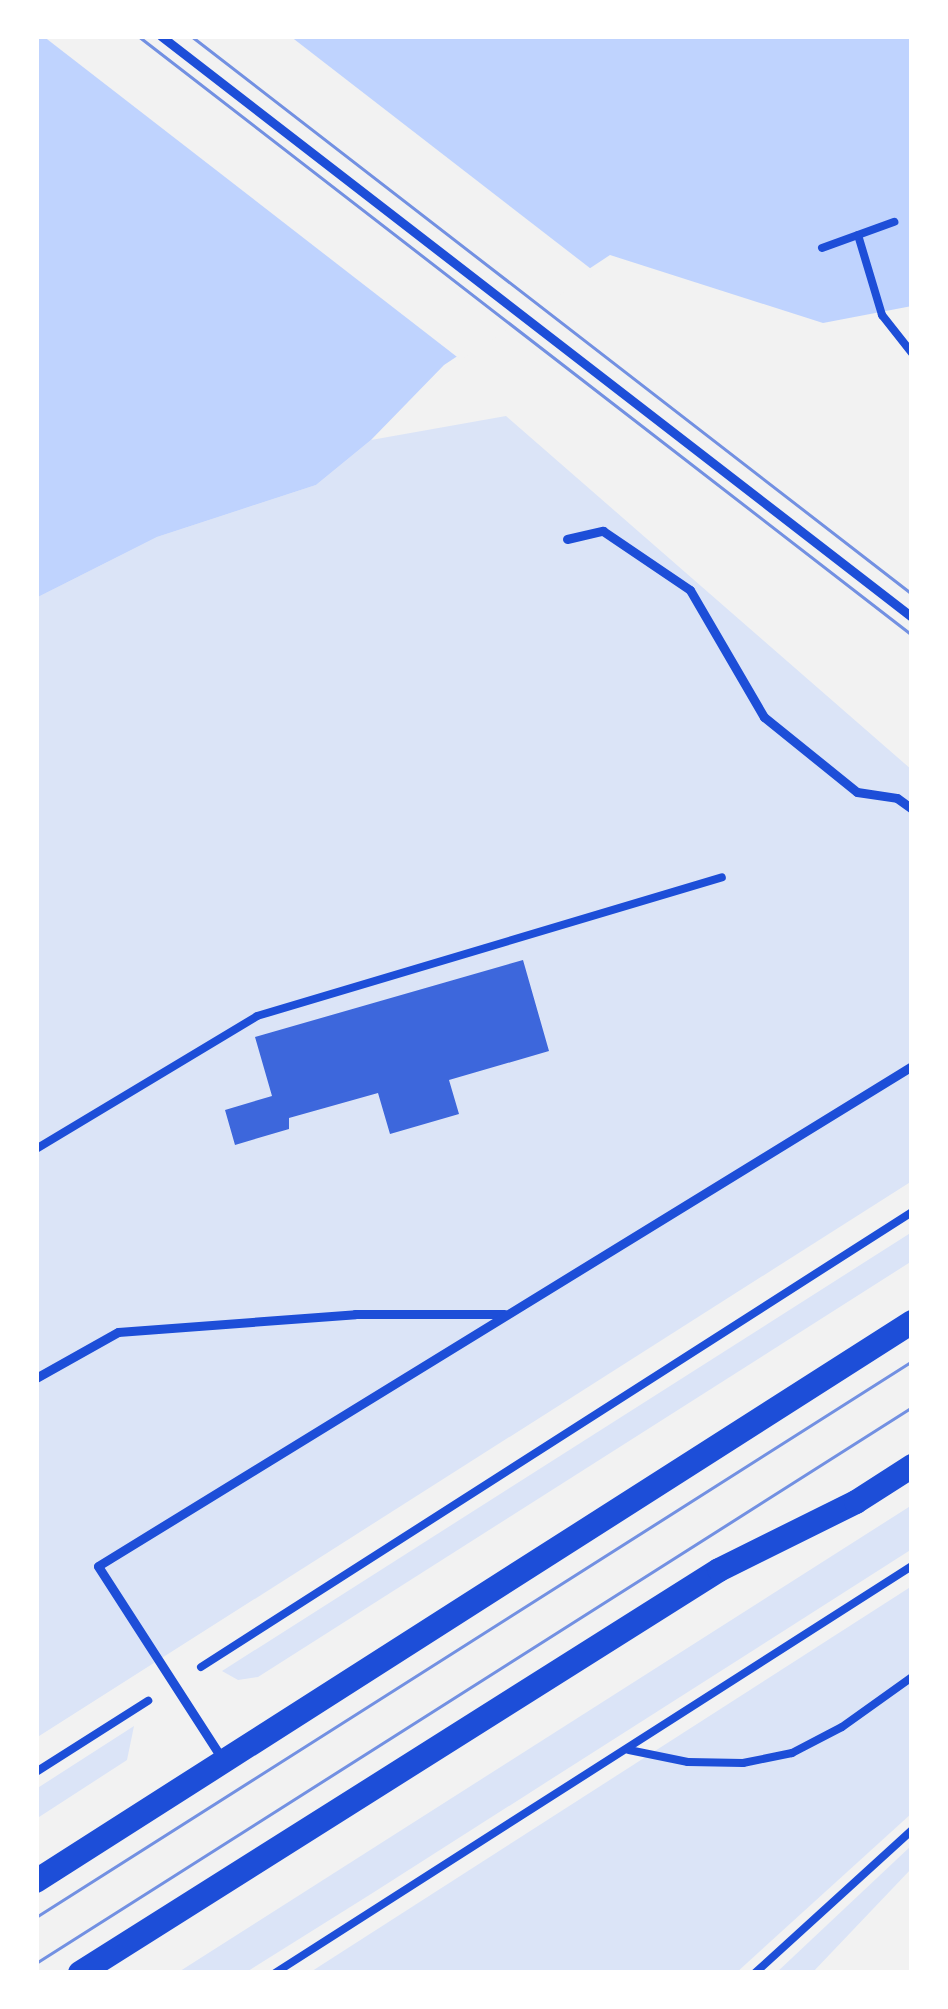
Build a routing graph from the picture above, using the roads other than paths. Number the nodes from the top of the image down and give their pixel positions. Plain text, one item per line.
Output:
1 (160, 36) edge
2 (567, 538) dead end
3 (912, 617) edge
4 (912, 809) edge
5 (912, 1066) edge
6 (510, 1314) junction
7 (912, 1322) edge
8 (36, 1378) edge
9 (912, 1466) edge
10 (224, 1762) junction
11 (36, 1881) edge
12 (80, 1973) edge

1 - 3 lane
2 - 4 lane
5 - 6 lane
6 - 8 lane
6 - 10 lane
7 - 10 main road
9 - 12 main road
10 - 11 main road

